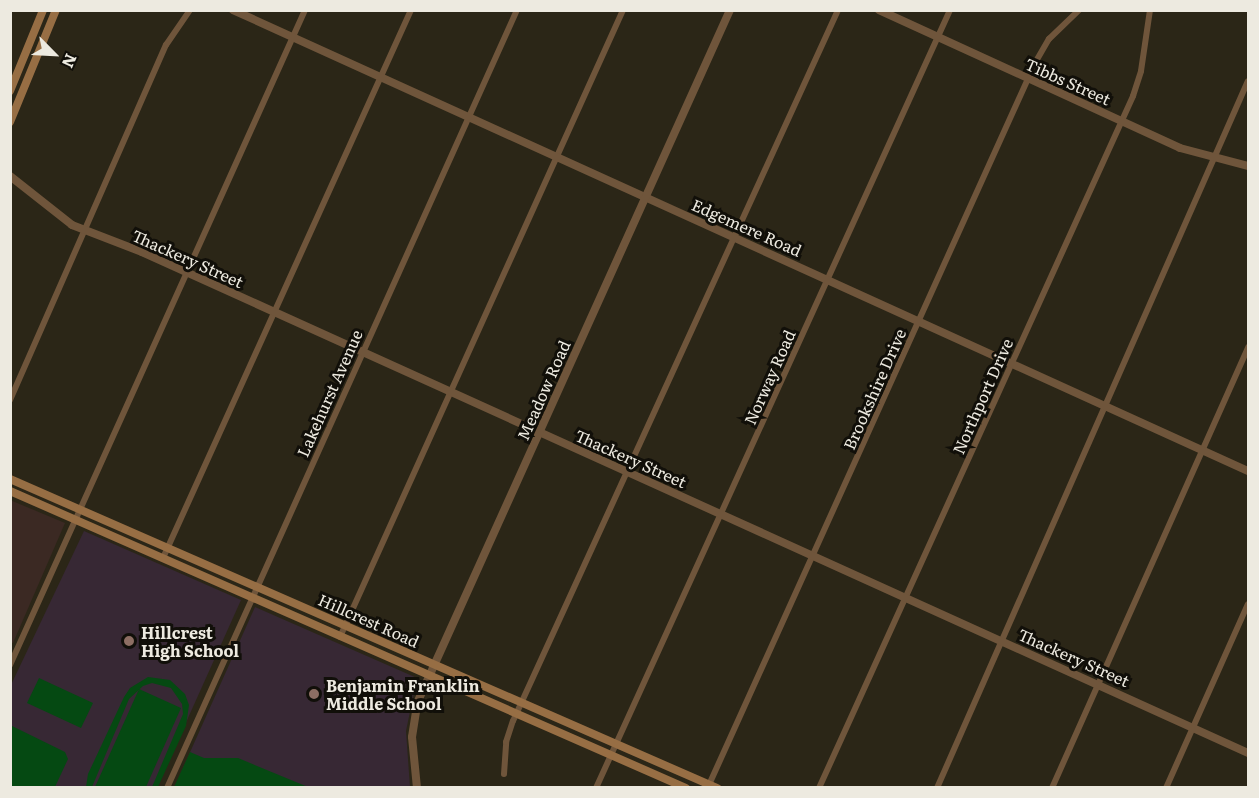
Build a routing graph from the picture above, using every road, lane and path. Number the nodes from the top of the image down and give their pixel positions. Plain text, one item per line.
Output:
1 (43, 10) edge
2 (56, 10) edge
3 (190, 10) edge
4 (233, 10) edge
5 (305, 10) edge
6 (411, 10) edge
7 (517, 10) edge
8 (623, 10) edge
9 (730, 10) edge
10 (838, 10) edge
11 (879, 10) edge
12 (950, 10) edge
13 (1079, 10) edge
14 (1150, 10) edge
15 (293, 37) junction
16 (938, 38) junction
17 (381, 77) junction
18 (1028, 78) junction
19 (1248, 81) edge
20 (10, 91) edge
21 (469, 117) junction
22 (1122, 121) junction
23 (10, 122) edge
24 (558, 156) junction
25 (1217, 157) junction
26 (1248, 166) edge
27 (10, 176) edge
28 (646, 196) junction
29 (85, 231) junction
30 (735, 237) junction
31 (186, 272) junction
32 (828, 279) junction
33 (275, 312) junction
34 (920, 321) junction
35 (1248, 347) edge
36 (363, 352) junction
37 (1012, 362) junction
38 (451, 391) junction
39 (10, 400) edge
40 (1108, 406) junction
41 (539, 432) junction
42 (1203, 449) junction
43 (628, 471) junction
44 (1248, 471) edge
45 (10, 479) edge
46 (10, 491) edge
47 (80, 508) junction
48 (722, 514) junction
49 (75, 519) junction
50 (168, 547) junction
51 (814, 555) junction
52 (163, 558) junction
53 (256, 587) junction
54 (906, 597) junction
55 (252, 598) junction
56 (1248, 604) edge
57 (345, 626) junction
58 (340, 637) junction
59 (1003, 640) junction
60 (10, 665) edge
61 (433, 665) junction
62 (429, 676) junction
63 (1098, 683) junction
64 (519, 709) junction
65 (1193, 728) junction
66 (616, 745) junction
67 (1248, 753) edge
68 (612, 755) junction
69 (504, 774) dead end
70 (711, 786) edge
71 (167, 788) edge
72 (417, 788) edge
73 (596, 788) edge
74 (686, 788) edge
75 (819, 788) edge
76 (937, 788) edge
77 (1052, 788) edge
78 (1166, 788) edge

1 - 20 main road
2 - 23 main road
3 - 29 street
4 - 15 street, Edgemere Road
5 - 15 street
6 - 17 street
7 - 21 street, Lakehurst Avenue
8 - 24 street
9 - 28 street, Meadow Road
10 - 30 street
11 - 16 street, Tibbs Street
12 - 16 street, Norway Road
13 - 18 street, Brookshire Drive
14 - 22 street, Northport Drive
15 - 17 street, Edgemere Road
15 - 31 street
16 - 18 street, Tibbs Street
16 - 32 street, Norway Road
17 - 21 street, Edgemere Road
17 - 33 street
18 - 22 street, Tibbs Street
18 - 34 street, Brookshire Drive
19 - 25 street
21 - 24 street, Edgemere Road
21 - 36 street, Lakehurst Avenue
22 - 25 street, Tibbs Street
22 - 37 street, Northport Drive
24 - 28 street, Edgemere Road
24 - 38 street
25 - 26 street, Tibbs Street
25 - 40 street
27 - 29 street, Thackery Street
28 - 30 street, Edgemere Road
28 - 41 street, Meadow Road
29 - 31 street, Thackery Street
29 - 39 street
30 - 32 street, Edgemere Road
30 - 43 street
31 - 33 street, Thackery Street
31 - 47 street
32 - 34 street, Edgemere Road
32 - 48 street, Norway Road
33 - 36 street, Thackery Street
33 - 50 street
34 - 37 street, Edgemere Road
34 - 51 street, Brookshire Drive
35 - 42 street
36 - 38 street, Thackery Street
36 - 53 street, Lakehurst Avenue
37 - 40 street, Edgemere Road
37 - 54 street, Northport Drive
38 - 41 street, Thackery Street
38 - 57 street
40 - 42 street, Edgemere Road
40 - 59 street
41 - 43 street, Thackery Street
41 - 61 street, Meadow Road
42 - 44 street, Edgemere Road
42 - 63 street
43 - 48 street, Thackery Street
43 - 64 street
45 - 47 main road, Hillcrest Road
46 - 49 main road, Hillcrest Road
47 - 49 street
47 - 50 main road, Hillcrest Road
48 - 51 street, Thackery Street
48 - 66 street, Norway Road
49 - 52 main road, Hillcrest Road
49 - 60 street
50 - 52 street
50 - 53 main road, Hillcrest Road
51 - 54 street, Thackery Street
51 - 70 street, Brookshire Drive
52 - 55 main road, Hillcrest Road
53 - 55 street, Lakehurst Avenue
53 - 57 main road, Hillcrest Road
54 - 59 street, Thackery Street
54 - 75 street, Northport Drive
55 - 58 main road, Hillcrest Road
55 - 71 street, Lakehurst Avenue
56 - 65 street
57 - 58 street
57 - 61 main road, Hillcrest Road
58 - 62 main road, Hillcrest Road
59 - 63 street, Thackery Street
59 - 76 street
61 - 62 street, Meadow Road
61 - 64 main road, Hillcrest Road
62 - 64 main road, Hillcrest Road
62 - 72 street, Meadow Road
63 - 65 street, Thackery Street
63 - 77 street
64 - 66 main road, Hillcrest Road
64 - 68 main road, Hillcrest Road
64 - 69 street
65 - 67 street, Thackery Street
65 - 78 street
66 - 68 street, Norway Road
66 - 70 main road, Hillcrest Road
68 - 73 street, Norway Road
68 - 74 main road, Hillcrest Road

